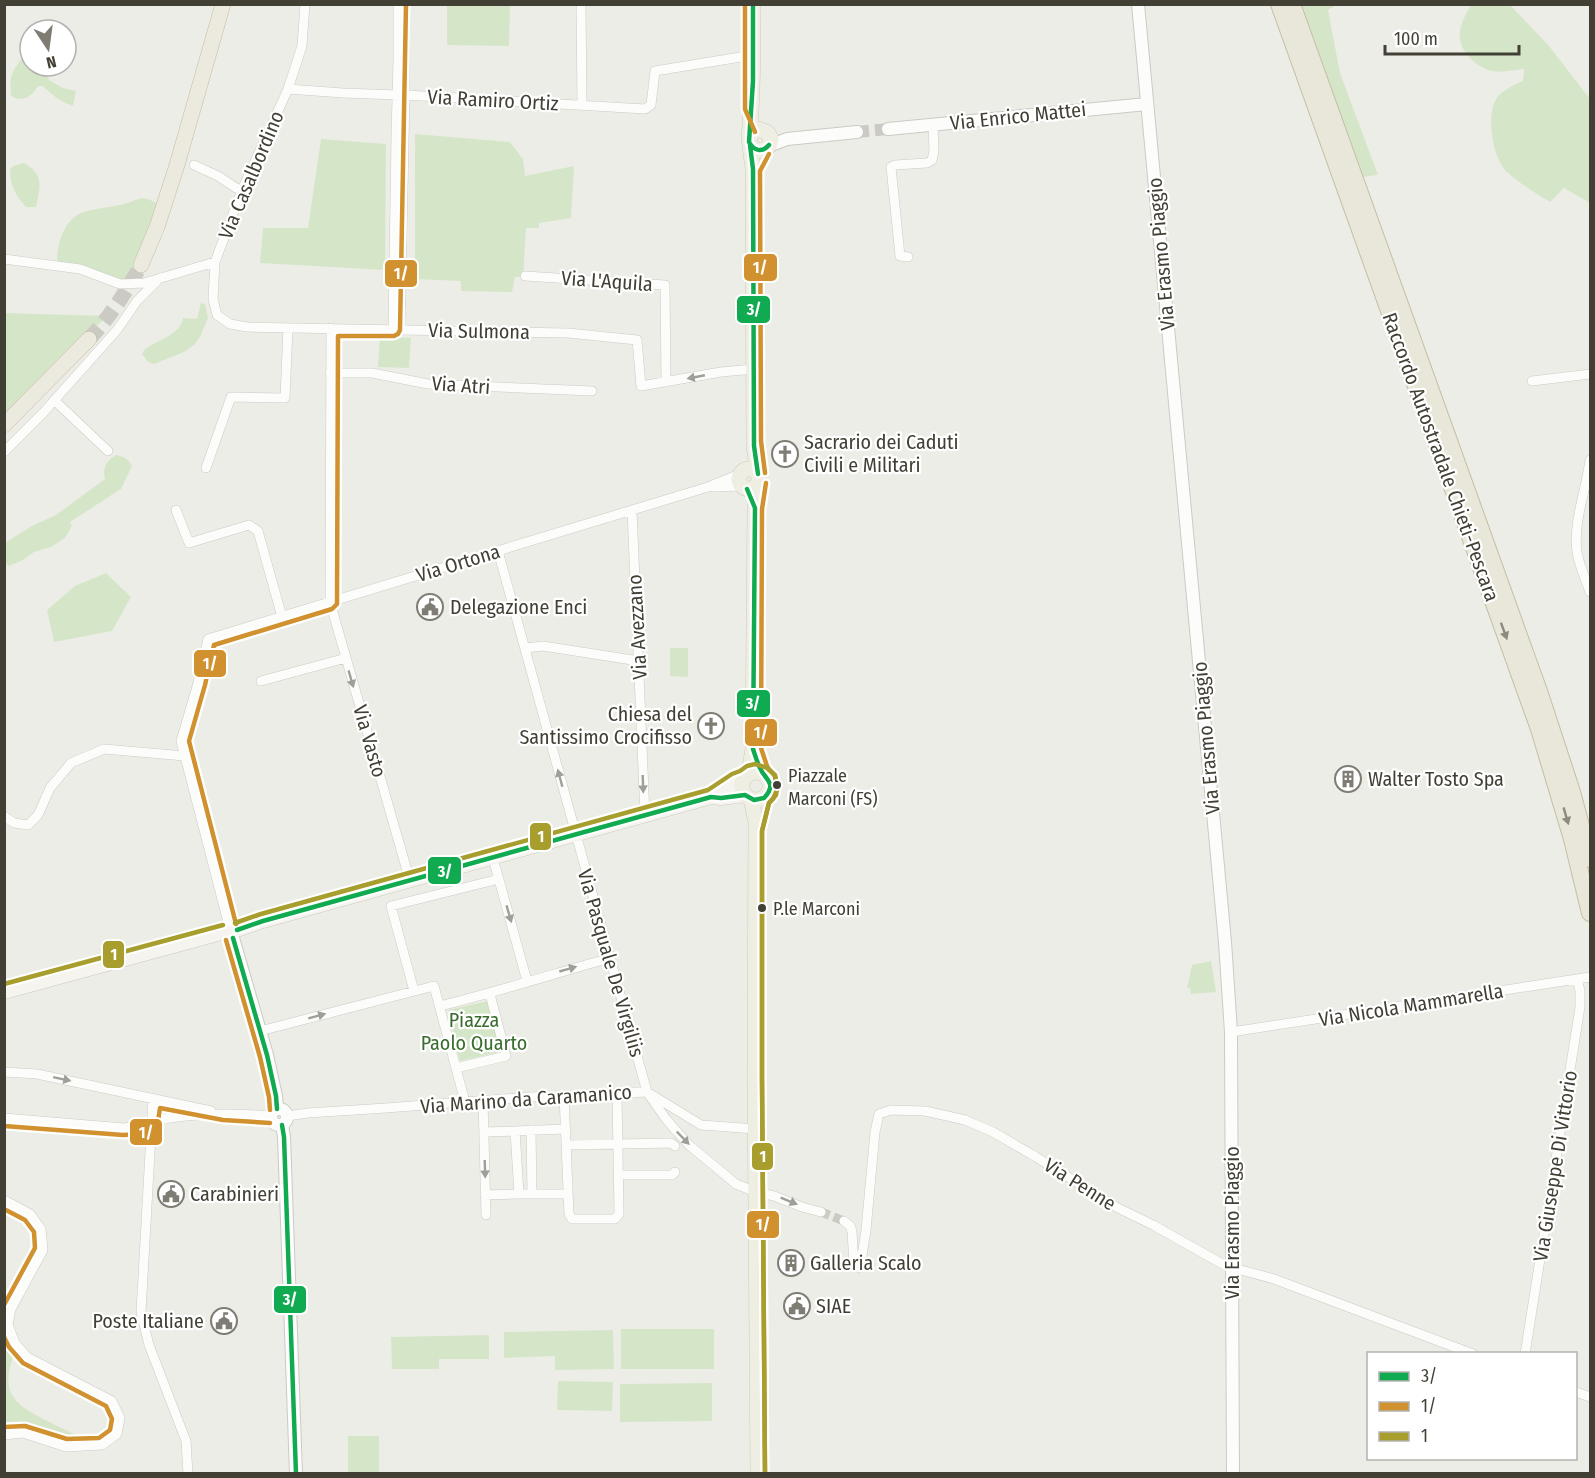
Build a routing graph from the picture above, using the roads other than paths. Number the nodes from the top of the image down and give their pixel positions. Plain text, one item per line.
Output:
1 (223, 4) edge
2 (305, 4) edge
3 (398, 4) edge
4 (405, 4) edge
5 (581, 4) edge
6 (753, 4) edge
7 (1138, 4) edge
8 (1279, 4) edge
9 (1292, 4) edge
10 (753, 55) junction
11 (288, 89) junction
12 (401, 95) junction
13 (1147, 104) junction
14 (582, 105) junction
15 (933, 125) junction
16 (888, 129) tunnel mouth
17 (857, 132) tunnel mouth
18 (760, 141) junction
19 (195, 165) dead end
20 (242, 190) junction
21 (908, 257) dead end
22 (4, 259) edge
23 (215, 262) junction
24 (141, 265) tunnel mouth
25 (525, 276) dead end
26 (160, 278) junction
27 (288, 328) junction
28 (331, 328) junction
29 (397, 329) junction
30 (90, 339) tunnel mouth
31 (754, 369) junction
32 (330, 373) junction
33 (1590, 374) edge
34 (1532, 381) dead end
35 (666, 382) junction
36 (592, 391) dead end
37 (54, 400) junction
38 (4, 425) edge
39 (108, 451) dead end
40 (4, 452) edge
41 (1590, 460) edge
42 (206, 468) dead end
43 (749, 479) junction
44 (176, 510) dead end
45 (632, 510) junction
46 (498, 551) junction
47 (1590, 592) edge
48 (330, 602) junction
49 (282, 617) junction
50 (525, 648) junction
51 (346, 658) junction
52 (639, 661) junction
53 (261, 681) dead end
54 (185, 756) junction
55 (755, 774) junction
56 (711, 797) junction
57 (755, 797) junction
58 (4, 816) edge
59 (645, 816) junction
60 (576, 835) junction
61 (493, 858) junction
62 (1590, 859) edge
63 (499, 879) junction
64 (410, 881) junction
65 (1590, 913) edge
66 (231, 932) junction
67 (610, 958) junction
68 (1590, 977) edge
69 (1577, 979) junction
70 (527, 981) junction
71 (414, 991) junction
72 (4, 992) edge
73 (490, 993) junction
74 (440, 1006) junction
75 (260, 1031) junction
76 (1231, 1032) junction
77 (456, 1068) junction
78 (4, 1072) edge
79 (647, 1092) junction
80 (617, 1093) junction
81 (564, 1095) junction
82 (153, 1099) junction
83 (483, 1100) junction
84 (465, 1102) junction
85 (224, 1113) junction
86 (279, 1117) junction
87 (4, 1118) edge
88 (151, 1123) junction
89 (566, 1129) junction
90 (756, 1129) junction
91 (531, 1130) junction
92 (515, 1131) junction
93 (484, 1132) junction
94 (618, 1144) junction
95 (567, 1145) junction
96 (675, 1146) dead end
97 (675, 1172) dead end
98 (619, 1175) junction
99 (756, 1192) junction
100 (532, 1193) junction
101 (519, 1194) junction
102 (567, 1194) junction
103 (485, 1195) junction
104 (4, 1200) edge
105 (821, 1212) tunnel mouth
106 (486, 1215) dead end
107 (844, 1221) dead end
108 (1233, 1268) junction
109 (1470, 1352) edge
110 (1526, 1352) edge
111 (4, 1435) edge
112 (188, 1473) edge
113 (296, 1473) edge
114 (758, 1473) edge
115 (1233, 1473) edge

1 - 24 highway
2 - 11 street, Via Casalbordino
3 - 12 street
4 - 12 street
5 - 14 street, Via Ramiro Ortiz
6 - 10 main road
7 - 13 street, Via Erasmo Piaggio
8 -> 65 highway, Raccordo Autostradale Chieti-Pescara
9 - 62 highway, Raccordo Autostradale Chieti-Pescara
10 - 14 street, Via Ramiro Ortiz
10 - 18 main road
11 - 12 street, Via Casalbordino
11 - 20 street, Via Casalbordino
12 - 14 street, Via Ramiro Ortiz
12 - 29 street
13 - 15 street, Via Enrico Mattei
13 - 76 street, Via Erasmo Piaggio
15 - 16 street, Via Enrico Mattei
15 - 21 street
17 - 18 street
18 - 31 main road
19 - 20 street
20 - 23 street, Via Casalbordino
22 - 26 street
23 - 26 street
23 - 27 street, Via Sulmona
25 - 35 street, Via L'Aquila
26 - 37 street
27 - 28 street, Via Sulmona
27 - 42 street
28 - 29 street, Via Sulmona
28 - 32 street, Via Vasto
29 - 35 street, Via Sulmona
30 - 38 highway
31 -> 35 street, Via Sulmona
31 - 43 main road
32 - 36 street, Via Atri
32 - 48 street, Via Vasto
33 - 34 street
37 - 39 street
37 - 40 street
41 - 47 street
43 - 45 street, Via Ortona
43 - 55 main road
44 - 49 street
45 - 46 street, Via Ortona
45 - 52 street, Via Avezzano
46 - 48 street, Via Ortona
46 - 50 street, Via Pasquale De Virgiliis
48 - 49 street, Via Ortona
48 - 51 street, Via Vasto
49 - 54 street, Via Ortona
50 - 52 street
60 -> 50 street, Via Pasquale De Virgiliis
51 - 53 street
51 -> 64 street, Via Vasto
52 -> 59 street, Via Avezzano
54 - 58 street
54 - 66 street
55 - 56 main road
55 - 57 main road
55 - 57 main road
56 - 57 main road
56 - 59 main road
57 - 90 main road
59 - 60 main road
60 - 61 main road
60 - 67 street, Via Pasquale De Virgiliis
61 - 63 street
61 - 64 main road
63 -> 70 street
63 - 71 street
64 - 66 main road
66 - 72 main road
66 - 75 street
70 -> 67 street
67 - 79 street, Via Pasquale De Virgiliis
68 - 69 street, Via Nicola Mammarella
69 - 76 street, Via Nicola Mammarella
69 - 110 street, Via Giuseppe Di Vittorio
70 - 73 street
71 - 74 street
75 -> 71 street
73 - 74 street
73 - 77 street
74 - 77 street
75 - 86 street
76 - 108 street, Via Erasmo Piaggio
77 - 84 street
78 -> 82 street
79 - 80 street, Via Marino da Caramanico
79 - 90 street, Via Marino da Caramanico
79 -> 99 street, Via Pasquale De Virgiliis
80 - 81 street, Via Marino da Caramanico
80 - 94 street
81 - 83 street, Via Marino da Caramanico
81 - 89 street
82 - 85 street
82 - 88 street
83 - 84 street, Via Marino da Caramanico
83 - 93 street
84 - 86 street, Via Marino da Caramanico
85 - 86 street, Via Marino da Caramanico
85 - 88 street
86 - 113 street
87 - 88 street
88 - 112 street
89 - 91 street
89 - 95 street
90 - 99 main road
91 - 92 street
91 - 100 street
92 - 93 street
92 - 101 street
93 -> 103 street
94 - 95 street
94 - 96 street
94 - 98 street
95 - 102 street
97 - 98 street
98 - 102 street
99 -> 105 street
99 - 114 main road
100 - 101 street
100 - 102 street
101 - 103 street
103 - 106 street
104 - 111 street
107 - 108 street, Via Penne
108 - 109 street, Via Penne
108 - 115 street, Via Erasmo Piaggio

